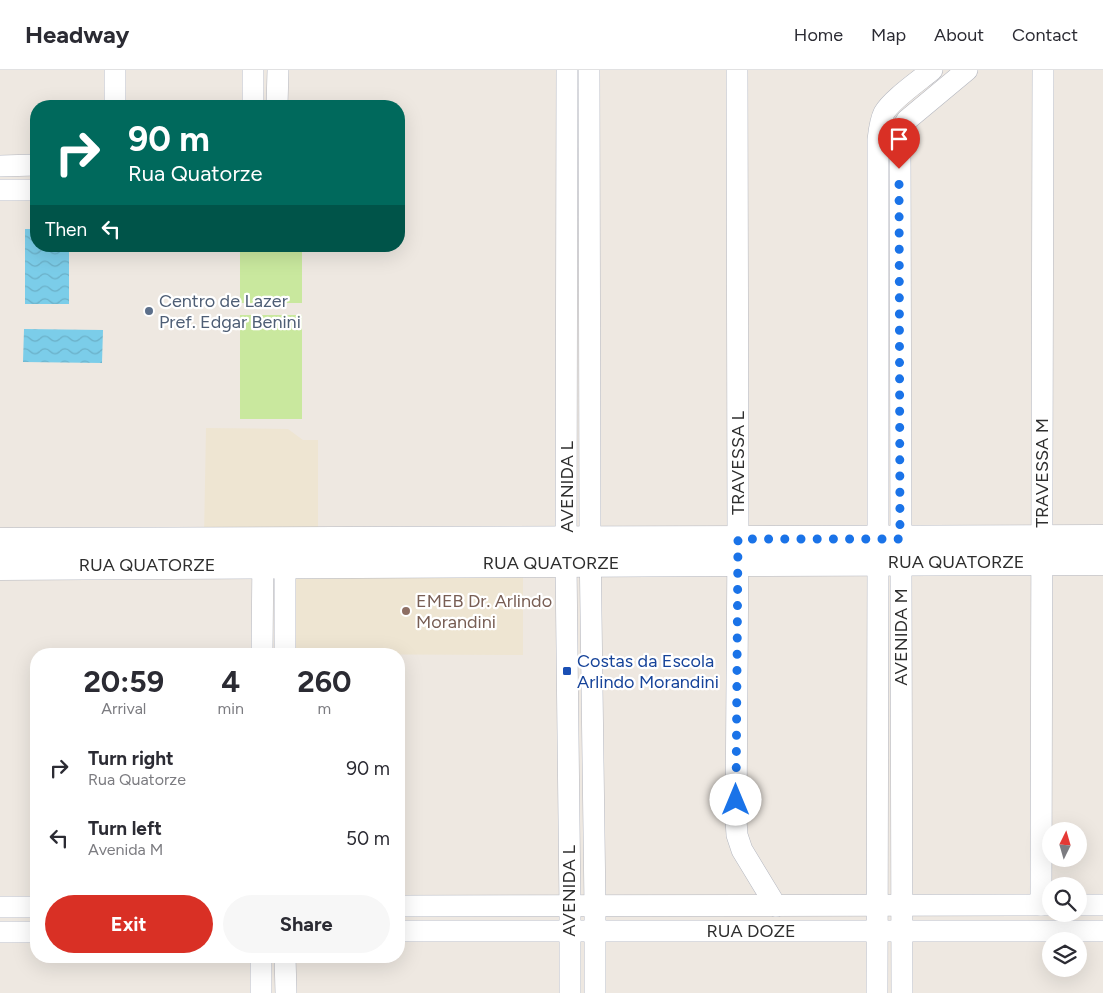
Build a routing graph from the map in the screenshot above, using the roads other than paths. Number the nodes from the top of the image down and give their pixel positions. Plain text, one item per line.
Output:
1 (115, 70) edge
2 (253, 70) edge
3 (278, 70) edge
4 (567, 70) edge
5 (589, 70) edge
6 (737, 70) edge
7 (932, 70) edge
8 (967, 70) edge
9 (1043, 70) edge
10 (115, 100) edge
11 (253, 100) edge
12 (278, 100) edge
13 (880, 124) junction
14 (900, 133) junction
15 (30, 165) edge
16 (0, 166) edge
17 (0, 190) edge
18 (30, 190) edge
19 (589, 244) junction
20 (567, 246) junction
21 (1103, 538) edge
22 (0, 542) edge
23 (738, 550) junction
24 (889, 550) junction
25 (1042, 550) junction
26 (578, 551) junction
27 (274, 553) junction
28 (1103, 561) edge
29 (0, 566) edge
30 (263, 648) edge
31 (284, 648) edge
32 (1046, 877) edge
33 (902, 905) junction
34 (1042, 905) edge
35 (1087, 905) edge
36 (1103, 905) edge
37 (405, 906) edge
38 (570, 906) junction
39 (595, 906) junction
40 (776, 906) junction
41 (877, 906) junction
42 (0, 907) edge
43 (30, 907) edge
44 (405, 931) edge
45 (570, 931) junction
46 (595, 931) junction
47 (877, 931) junction
48 (902, 931) junction
49 (1103, 931) edge
50 (0, 932) edge
51 (30, 932) edge
52 (261, 963) edge
53 (285, 963) edge
54 (261, 993) edge
55 (286, 993) edge
56 (570, 993) edge
57 (595, 993) edge
58 (877, 993) edge
59 (902, 993) edge

1 - 10 street
2 - 11 street
3 - 12 street
4 - 20 street, AVENIDA L
5 - 19 street, AVENIDA L
6 - 23 street, TRAVESSA L
7 - 13 street, AVENIDA M
8 - 14 street
9 - 25 street, TRAVESSA M
13 - 14 street
13 - 24 street, AVENIDA M
14 - 24 street, AVENIDA M
15 - 16 street
17 - 18 street
19 - 20 street
19 - 26 street, AVENIDA L
20 - 26 street, AVENIDA L
21 - 25 street, RUA QUATORZE
22 - 27 street, RUA QUATORZE
23 - 24 street, RUA QUATORZE
23 - 26 street, RUA QUATORZE
23 - 40 street, TRAVESSA L
24 - 25 street, RUA QUATORZE
24 - 33 street, AVENIDA M
24 - 41 street, AVENIDA M
25 - 28 street, RUA QUATORZE
25 - 32 street, TRAVESSA M
26 - 27 street, RUA QUATORZE
26 - 38 street, AVENIDA L
26 - 39 street, AVENIDA L
27 - 29 street, RUA QUATORZE
27 - 30 street
27 - 31 street
33 - 34 street, RUA DOZE
33 - 41 street, RUA DOZE
33 - 48 street, AVENIDA M
35 - 36 street
37 - 38 street, RUA DOZE
38 - 39 street, RUA DOZE
38 - 45 street, AVENIDA L
39 - 40 street, RUA DOZE
39 - 46 street, AVENIDA L
40 - 41 street, RUA DOZE
41 - 47 street, AVENIDA M
42 - 43 street
44 - 45 street, RUA DOZE
45 - 46 street, RUA DOZE
45 - 56 street, AVENIDA L
46 - 47 street, RUA DOZE
46 - 57 street, AVENIDA L
47 - 48 street, RUA DOZE
47 - 58 street, AVENIDA M
48 - 49 street, RUA DOZE
48 - 59 street, AVENIDA M
50 - 51 street
52 - 54 street
53 - 55 street

